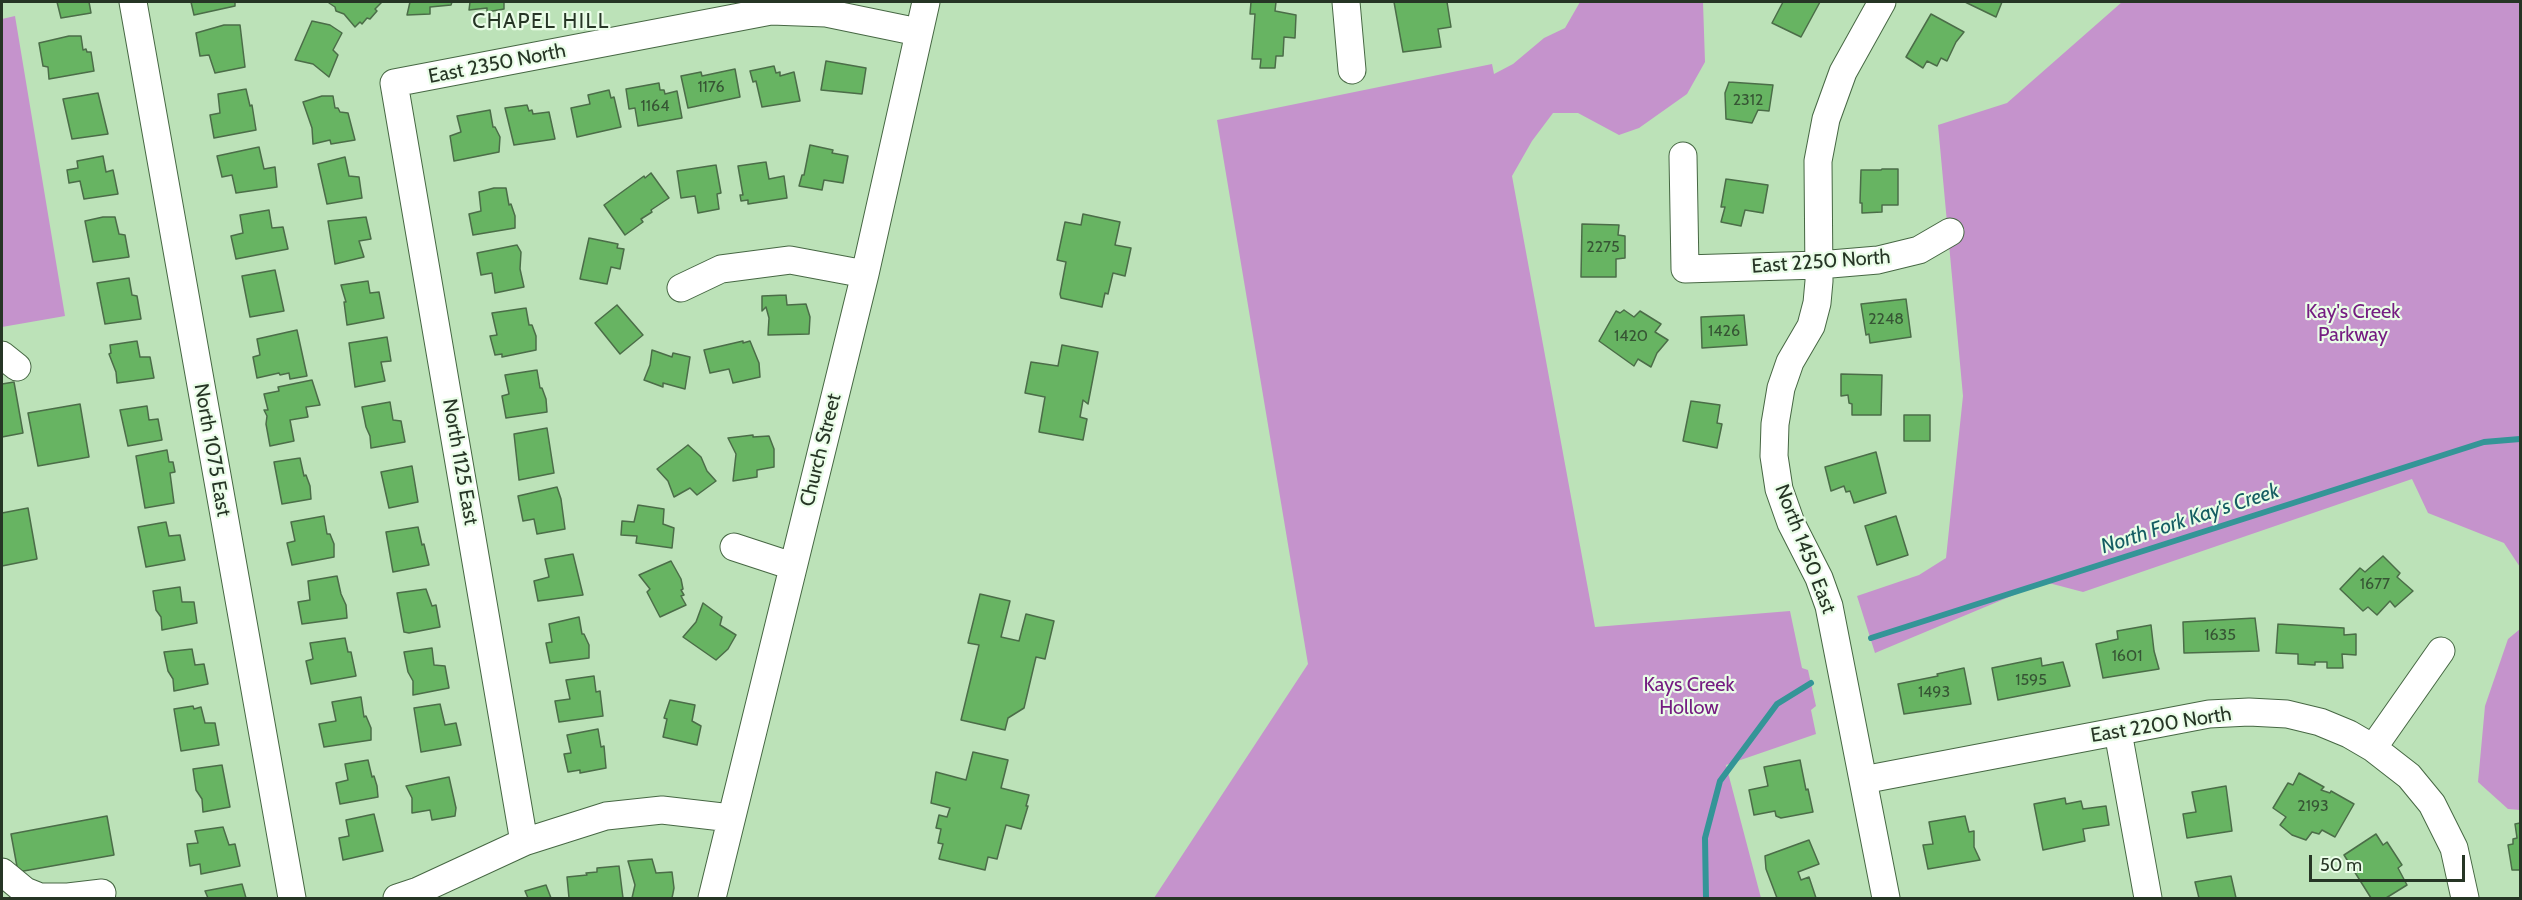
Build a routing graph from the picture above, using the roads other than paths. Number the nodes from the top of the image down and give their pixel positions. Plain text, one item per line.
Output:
1 (133, 2) edge
2 (926, 2) edge
3 (1346, 2) edge
4 (1882, 2) edge
5 (918, 32) junction
6 (1352, 70) dead end
7 (394, 83) joint
8 (1683, 156) dead end
9 (1950, 232) dead end
10 (1819, 265) junction
11 (865, 274) junction
12 (681, 288) dead end
13 (734, 547) dead end
14 (792, 566) junction
15 (2441, 651) dead end
16 (2118, 732) junction
17 (2373, 748) junction
18 (1863, 780) junction
19 (731, 818) junction
20 (524, 842) junction
21 (2, 872) edge
22 (102, 893) dead end
23 (292, 898) edge
24 (397, 898) edge
25 (712, 898) edge
26 (1886, 898) edge
27 (2148, 898) edge
28 (2464, 898) edge

1 - 23 street, North 1075 East
2 - 5 street, Church Street
3 - 6 street
4 - 10 street, North 1450 East
5 - 7 street, East 2350 North
5 - 11 street, Church Street
7 - 20 street, North 1125 East
8 - 10 street, East 2250 North
9 - 10 street, East 2250 North
10 - 18 street, North 1450 East
11 - 12 street
11 - 14 street, Church Street
13 - 14 street
14 - 19 street, Church Street
15 - 17 street
16 - 17 street, East 2200 North
16 - 18 street, East 2200 North
16 - 27 street
17 - 28 street, East 2200 North
18 - 26 street, North 1450 East
19 - 20 street
19 - 25 street, Church Street
20 - 24 street
21 - 22 street

